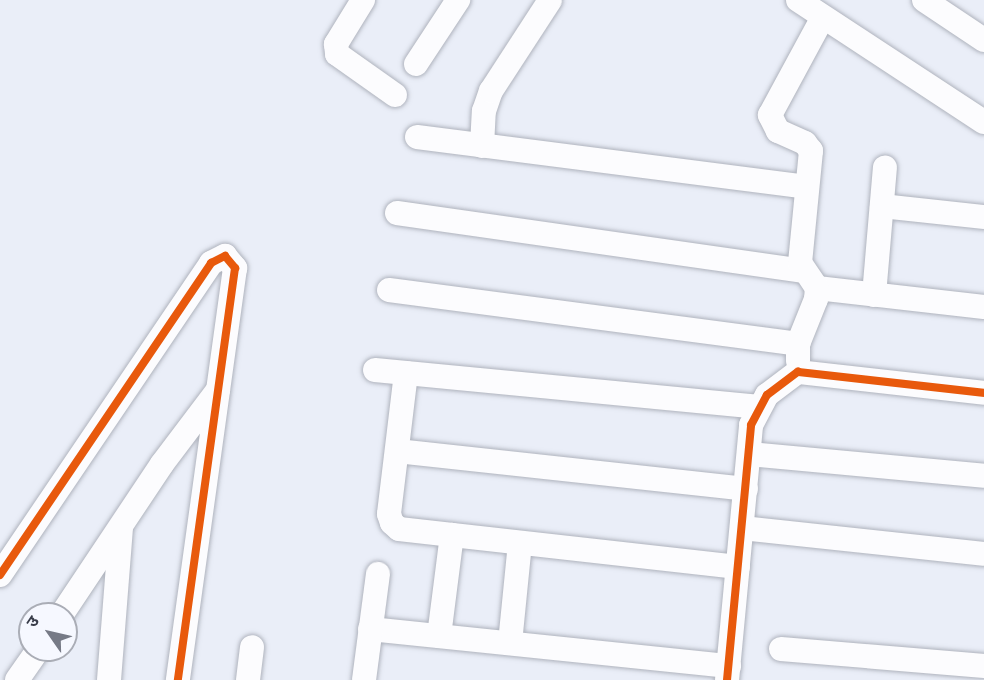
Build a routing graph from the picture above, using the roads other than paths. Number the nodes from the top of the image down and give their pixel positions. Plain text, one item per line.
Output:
1 (363, 0) edge
2 (458, 0) edge
3 (550, 0) edge
4 (798, 0) edge
5 (924, 0) edge
6 (823, 17) junction
7 (984, 40) edge
8 (416, 64) dead end
9 (395, 95) dead end
10 (984, 122) edge
11 (417, 137) dead end
12 (482, 146) junction
13 (885, 167) dead end
14 (807, 187) junction
15 (882, 206) junction
16 (397, 213) dead end
17 (984, 217) edge
18 (810, 280) junction
19 (389, 290) dead end
20 (874, 295) junction
21 (984, 307) edge
22 (798, 345) junction
23 (375, 370) dead end
24 (798, 372) junction
25 (406, 373) junction
26 (220, 388) junction
27 (984, 393) edge
28 (757, 407) junction
29 (397, 451) junction
30 (749, 454) junction
31 (984, 476) edge
32 (746, 489) junction
33 (122, 525) junction
34 (742, 528) junction
35 (452, 535) junction
36 (519, 543) junction
37 (984, 554) edge
38 (738, 567) junction
39 (378, 574) dead end
40 (0, 575) edge
41 (70, 602) edge
42 (370, 629) junction
43 (439, 636) junction
44 (510, 643) junction
45 (252, 648) dead end
46 (781, 649) dead end
47 (30, 662) edge
48 (984, 666) edge
49 (728, 673) edge
50 (17, 680) edge
51 (109, 680) edge
52 (178, 680) edge
53 (248, 680) edge
54 (364, 680) edge

1 - 9 street
2 - 8 street
3 - 12 street
4 - 6 street
5 - 7 street
6 - 10 street
6 - 14 street
11 - 12 street
12 - 14 street
13 - 15 street
14 - 18 street
15 - 17 street
15 - 20 street
16 - 18 street
18 - 20 street
18 - 22 street
19 - 22 street
20 - 21 street
22 - 24 street
23 - 25 street
24 - 27 street
24 - 28 street
25 - 28 street
25 - 29 street
26 - 33 street
26 - 40 street
26 - 52 street
28 - 30 street
29 - 32 street
29 - 35 street
30 - 31 street
30 - 32 street
32 - 34 street
33 - 41 street
33 - 51 street
34 - 37 street
34 - 38 street
35 - 36 street
35 - 43 street
36 - 38 street
36 - 44 street
38 - 49 street
39 - 42 street
42 - 43 street
42 - 54 street
43 - 44 street
44 - 49 street
45 - 53 street
46 - 48 street
47 - 50 street

